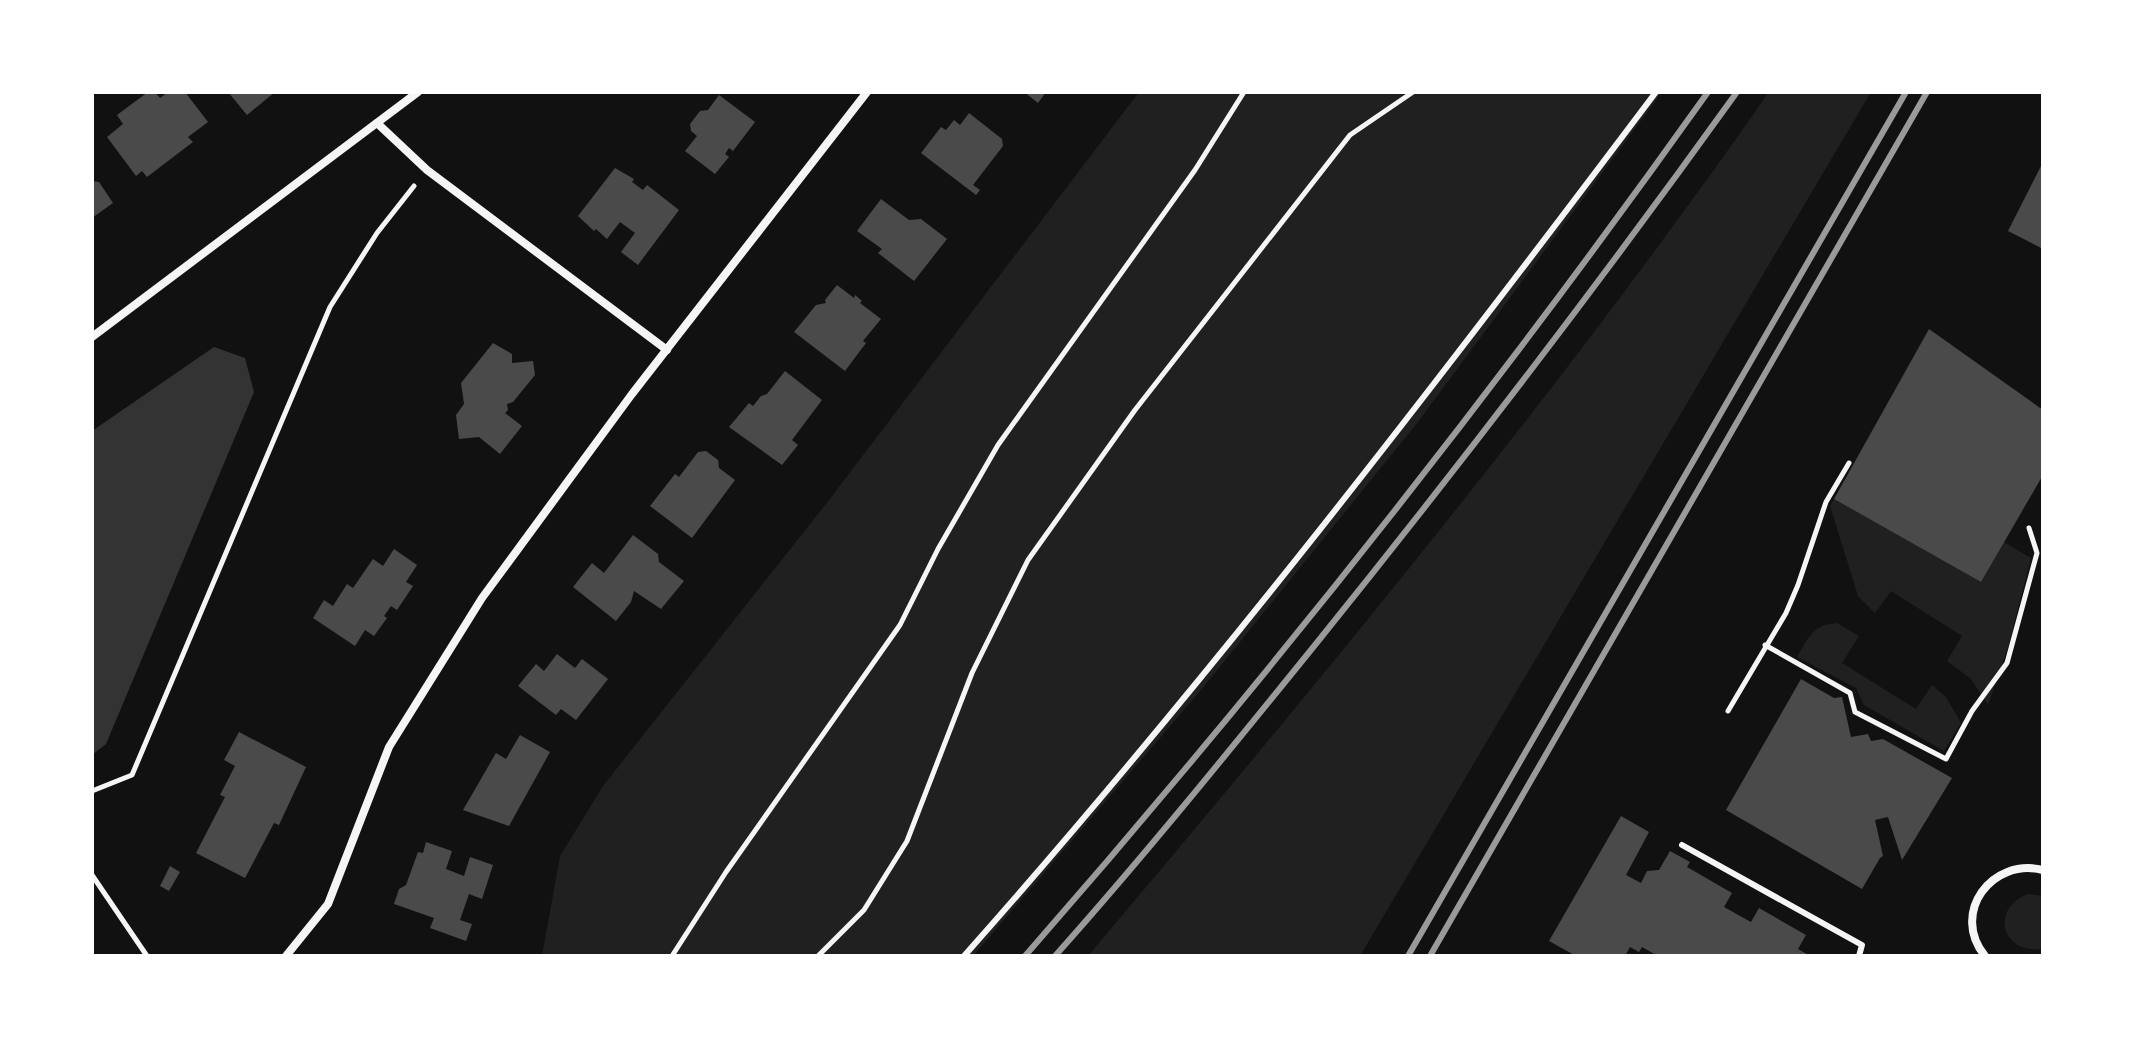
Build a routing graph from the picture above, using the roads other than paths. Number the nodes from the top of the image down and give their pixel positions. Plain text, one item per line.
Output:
1 (418, 92) edge
2 (867, 92) edge
3 (1656, 92) edge
4 (377, 123) junction
5 (92, 337) edge
6 (667, 350) junction
7 (1682, 845) dead end
8 (2043, 870) edge
9 (286, 956) edge
10 (964, 956) edge
11 (1859, 956) edge
12 (1985, 956) edge

1 - 4 street
2 - 6 street
3 - 10 lane
4 - 5 street
4 - 6 street
6 - 9 street
7 - 11 lane
8 - 12 street

